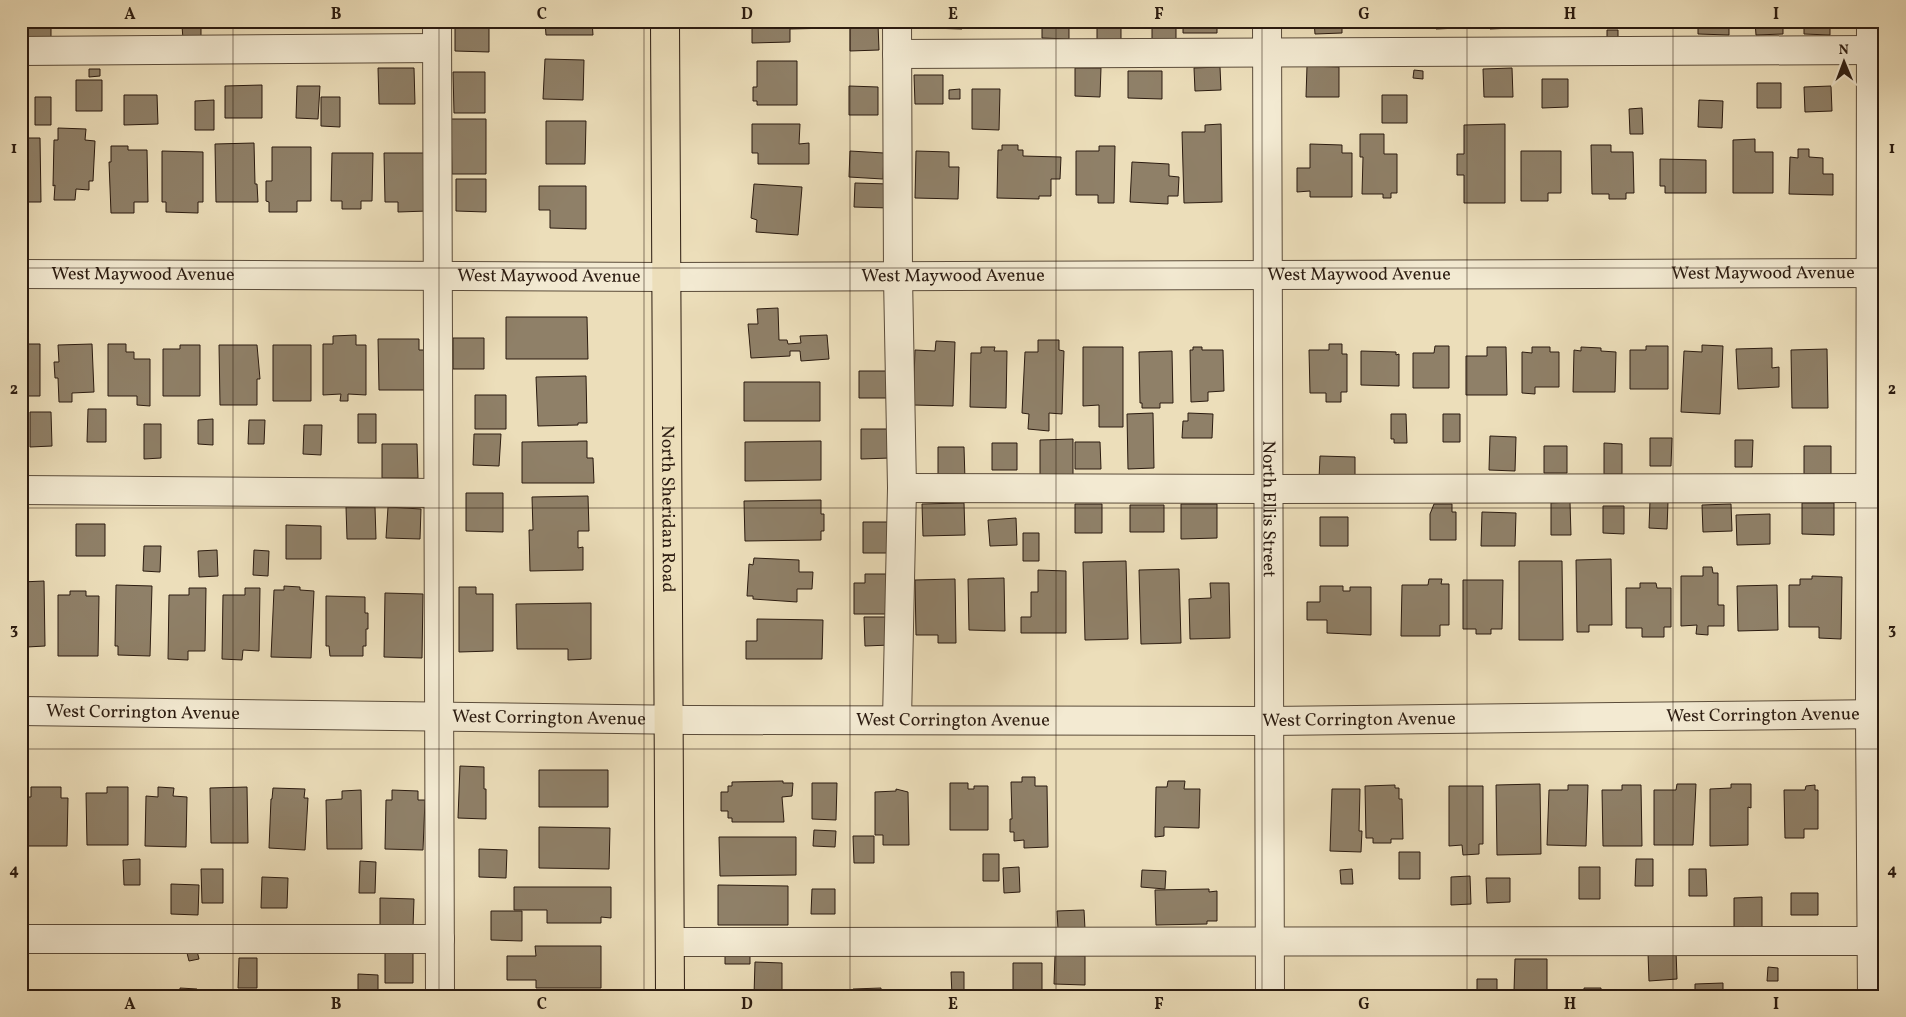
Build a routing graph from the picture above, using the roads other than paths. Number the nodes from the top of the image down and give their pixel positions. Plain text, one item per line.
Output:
1 (665, 21) edge
2 (897, 21) edge
3 (1266, 21) edge
4 (1872, 21) edge
5 (437, 34) edge
6 (1871, 50) junction
7 (21, 51) edge
8 (1267, 52) junction
9 (897, 54) junction
10 (1878, 273) edge
11 (21, 274) edge
12 (438, 276) junction
13 (898, 276) junction
14 (1268, 276) junction
15 (665, 277) junction
16 (902, 488) junction
17 (1878, 488) edge
18 (21, 490) edge
19 (1268, 490) junction
20 (438, 493) junction
21 (21, 711) edge
22 (1878, 714) edge
23 (439, 716) junction
24 (670, 720) junction
25 (897, 720) junction
26 (1269, 721) junction
27 (21, 939) edge
28 (440, 939) junction
29 (1270, 940) junction
30 (1878, 941) edge
31 (670, 942) junction
32 (440, 996) edge
33 (670, 996) edge
34 (1270, 996) edge
35 (1872, 996) edge

1 - 15 main road, North Sheridan Road
2 - 9 street
3 - 8 street, North Ellis Street
4 - 6 street
5 - 7 street
5 - 12 street
6 - 8 street
6 - 10 street
8 - 9 street
8 - 14 street, North Ellis Street
9 - 13 street
10 - 14 street, West Maywood Avenue
10 - 17 street
11 - 12 street, West Maywood Avenue
12 - 15 street, West Maywood Avenue
12 - 20 street
13 - 14 street, West Maywood Avenue
13 - 15 street, West Maywood Avenue
13 - 16 street
14 - 19 street, North Ellis Street
15 - 24 main road, North Sheridan Road
16 - 19 street
16 - 25 street
17 - 19 street
17 - 22 street
18 - 20 street
19 - 26 street, North Ellis Street
20 - 23 street
21 - 23 street, West Corrington Avenue
22 - 26 street, West Corrington Avenue
22 - 30 street
23 - 24 street, West Corrington Avenue
23 - 28 street
24 - 25 street, West Corrington Avenue
24 - 31 main road, North Sheridan Road
25 - 26 street, West Corrington Avenue
26 - 29 street, North Ellis Street
27 - 28 street
28 - 32 street
29 - 30 street
29 - 31 street
29 - 34 street, North Ellis Street
30 - 35 street
31 - 33 main road, North Sheridan Road

